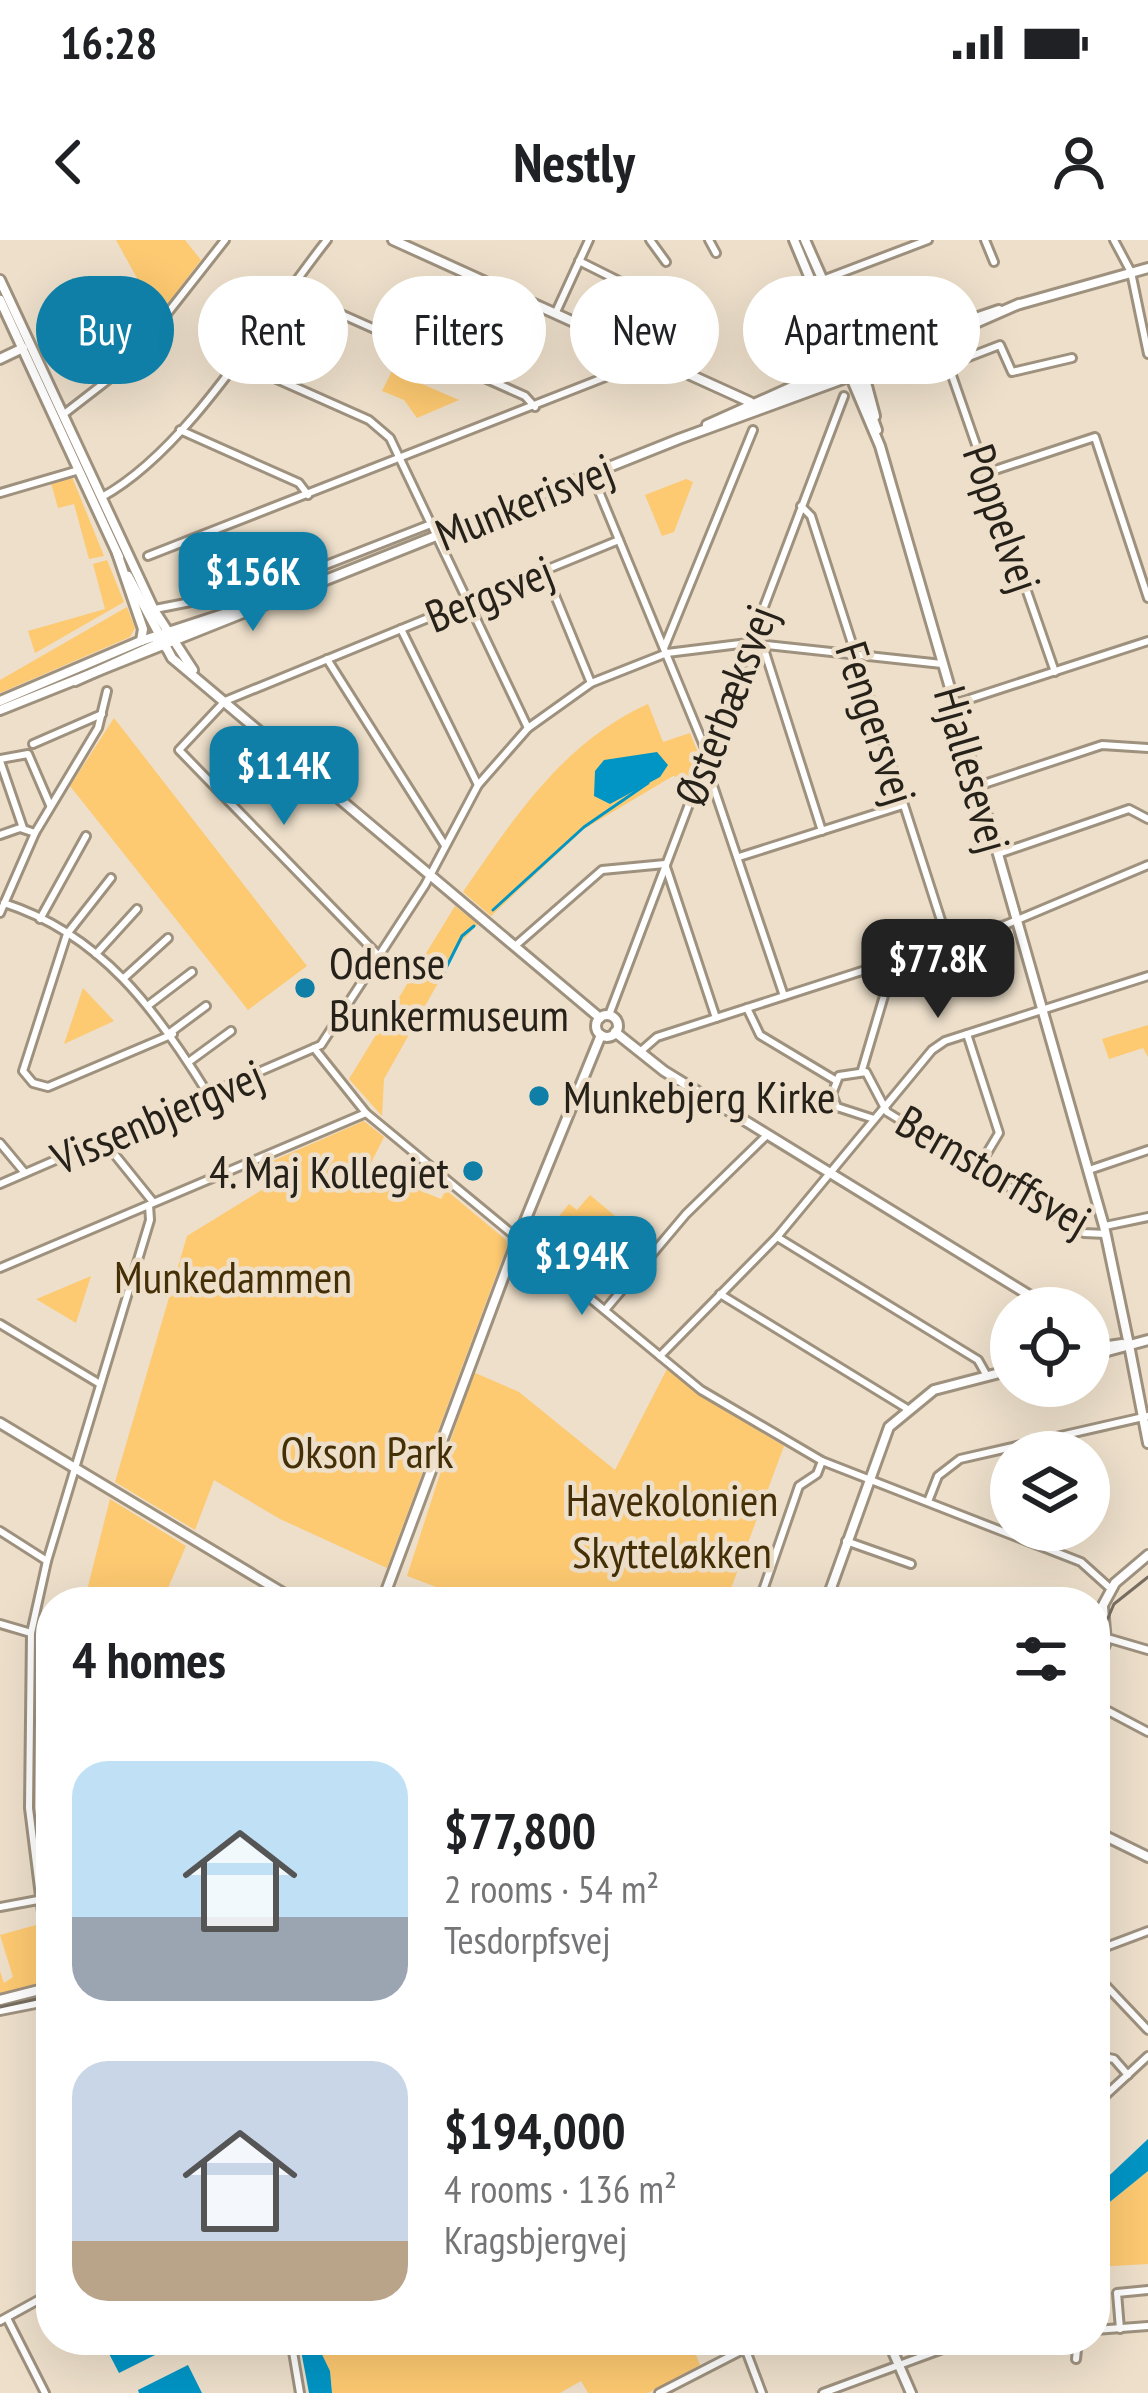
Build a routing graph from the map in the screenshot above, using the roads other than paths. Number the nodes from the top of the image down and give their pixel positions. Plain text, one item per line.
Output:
1 (224, 240) edge
2 (327, 240) edge
3 (393, 240) edge
4 (589, 240) edge
5 (650, 240) edge
6 (710, 240) edge
7 (794, 240) edge
8 (805, 240) edge
9 (928, 240) edge
10 (985, 240) edge
11 (1114, 240) edge
12 (716, 253) dead end
13 (578, 261) junction
14 (666, 262) dead end
15 (994, 262) dead end
16 (1148, 268) edge
17 (1131, 272) junction
18 (298, 276) edge
19 (609, 276) edge
20 (809, 276) edge
21 (821, 276) edge
22 (834, 276) edge
23 (0, 280) edge
24 (0, 300) edge
25 (1019, 304) junction
26 (556, 312) junction
27 (980, 316) edge
28 (348, 317) edge
29 (570, 318) edge
30 (980, 322) edge
31 (22, 348) junction
32 (980, 353) edge
33 (1148, 354) edge
34 (0, 358) edge
35 (1072, 358) dead end
36 (215, 384) edge
37 (288, 384) edge
38 (590, 384) edge
39 (714, 384) edge
40 (716, 384) edge
41 (804, 384) edge
42 (818, 384) edge
43 (860, 384) edge
44 (861, 384) edge
45 (955, 384) edge
46 (844, 397) dead end
47 (749, 402) junction
48 (536, 407) junction
49 (734, 410) junction
50 (64, 414) junction
51 (180, 430) junction
52 (753, 430) dead end
53 (679, 439) junction
54 (880, 446) junction
55 (401, 459) junction
56 (79, 470) junction
57 (989, 472) junction
58 (598, 489) dead end
59 (0, 493) edge
60 (308, 495) junction
61 (102, 497) junction
62 (801, 506) junction
63 (431, 524) junction
64 (436, 535) junction
65 (619, 540) junction
66 (117, 553) junction
67 (148, 556) dead end
68 (544, 569) junction
69 (302, 588) junction
70 (1148, 598) edge
71 (468, 602) junction
72 (154, 610) junction
73 (401, 628) junction
74 (166, 640) junction
75 (141, 641) junction
76 (1148, 641) edge
77 (748, 644) junction
78 (763, 644) junction
79 (666, 650) junction
80 (326, 658) junction
81 (856, 658) junction
82 (942, 664) junction
83 (1054, 672) junction
84 (591, 682) junction
85 (107, 691) dead end
86 (0, 700) edge
87 (225, 700) junction
88 (955, 704) junction
89 (0, 710) edge
90 (102, 714) junction
91 (528, 728) junction
92 (32, 744) dead end
93 (1148, 748) edge
94 (706, 757) junction
95 (0, 760) edge
96 (478, 785) junction
97 (978, 786) junction
98 (10, 788) junction
99 (0, 793) edge
100 (50, 805) junction
101 (903, 805) junction
102 (1148, 819) edge
103 (23, 828) junction
104 (822, 831) junction
105 (35, 833) junction
106 (0, 835) edge
107 (86, 836) dead end
108 (444, 844) junction
109 (998, 854) junction
110 (739, 857) junction
111 (665, 864) junction
112 (1148, 866) edge
113 (429, 875) junction
114 (111, 878) dead end
115 (4, 903) junction
116 (137, 909) dead end
117 (0, 914) edge
118 (40, 919) junction
119 (1016, 921) junction
120 (68, 934) junction
121 (168, 938) dead end
122 (948, 942) junction
123 (514, 946) junction
124 (97, 954) junction
125 (379, 956) junction
126 (882, 964) junction
127 (192, 973) dead end
128 (1148, 976) edge
129 (124, 978) junction
130 (784, 996) junction
131 (150, 1004) junction
132 (206, 1006) dead end
133 (747, 1008) junction
134 (1042, 1010) junction
135 (604, 1017) junction
136 (716, 1018) junction
137 (230, 1031) dead end
138 (616, 1032) junction
139 (172, 1033) junction
140 (967, 1034) junction
141 (602, 1035) junction
142 (314, 1048) junction
143 (640, 1052) junction
144 (190, 1061) junction
145 (862, 1070) junction
146 (835, 1080) junction
147 (208, 1094) junction
148 (885, 1108) junction
149 (366, 1113) junction
150 (875, 1120) junction
151 (767, 1135) junction
152 (103, 1139) junction
153 (0, 1143) edge
154 (1148, 1150) edge
155 (978, 1168) junction
156 (1089, 1171) junction
157 (831, 1172) junction
158 (25, 1173) junction
159 (0, 1184) edge
160 (151, 1204) junction
161 (1148, 1217) edge
162 (1105, 1230) junction
163 (777, 1237) junction
164 (518, 1238) junction
165 (0, 1268) edge
166 (1017, 1287) edge
167 (720, 1294) junction
168 (605, 1310) junction
169 (0, 1324) edge
170 (1148, 1340) edge
171 (1130, 1345) junction
172 (1110, 1348) edge
173 (660, 1356) junction
174 (990, 1375) edge
175 (987, 1376) junction
176 (100, 1384) junction
177 (906, 1408) junction
178 (1146, 1417) edge
179 (0, 1423) edge
180 (1148, 1443) edge
181 (822, 1461) junction
182 (74, 1468) junction
183 (869, 1478) junction
184 (929, 1499) junction
185 (0, 1531) edge
186 (846, 1541) junction
187 (1148, 1555) edge
188 (46, 1561) junction
189 (911, 1564) dead end
190 (41, 1587) edge
191 (273, 1587) edge
192 (388, 1587) edge
193 (764, 1587) edge
194 (831, 1587) edge
195 (1110, 1587) edge
196 (1111, 1588) edge
197 (36, 1609) edge
198 (0, 1624) edge
199 (31, 1633) junction
200 (1110, 1639) edge
201 (1148, 1650) edge
202 (1110, 1712) edge
203 (1148, 1732) edge
204 (1110, 1839) edge
205 (1148, 1857) edge
206 (36, 1876) edge
207 (36, 1900) edge
208 (0, 1907) edge
209 (1148, 1930) edge
210 (1110, 1945) edge
211 (36, 1989) edge
212 (1110, 1990) edge
213 (0, 2000) edge
214 (36, 2003) edge
215 (0, 2010) edge
216 (1148, 2030) edge
217 (1148, 2056) edge
218 (1110, 2058) edge
219 (1128, 2074) junction
220 (1110, 2091) edge
221 (1148, 2290) edge
222 (36, 2301) edge
223 (3, 2320) edge
224 (1148, 2326) edge
225 (1110, 2329) edge
226 (1120, 2329) junction
227 (294, 2355) edge
228 (723, 2355) edge
229 (748, 2355) edge
230 (894, 2355) edge
231 (927, 2355) edge
232 (1076, 2355) edge
233 (1076, 2359) dead end
234 (898, 2366) junction
235 (45, 2393) edge
236 (300, 2393) edge
237 (659, 2393) edge
238 (762, 2393) edge
239 (823, 2393) edge
240 (911, 2393) edge

1 - 50 street
2 - 18 street
3 - 26 street
4 - 13 street
5 - 14 street
6 - 12 street
7 - 20 street, Hjallesevej
8 - 21 street, Hjallesevej
9 - 22 street
10 - 15 street
11 - 17 street
13 - 19 street
13 - 26 street
16 - 17 street
17 - 25 street
17 - 33 street
23 - 50 street
24 - 31 street
25 - 27 street
25 - 30 street
26 - 29 street
28 - 48 street
31 - 34 street
31 - 56 street
32 - 35 street, Poppelvej
36 - 51 street
37 - 55 street
38 - 48 street
39 - 49 street
40 - 47 street
41 - 47 street, Munkerisvej
42 - 53 street, Munkerisvej
43 - 54 street, Hjallesevej
44 - 54 street, Hjallesevej
45 - 57 street, Poppelvej
46 - 62 street, Østerbæksvej
47 - 49 street, Munkerisvej
48 - 55 street
49 - 53 street, Munkerisvej
50 - 61 street
51 - 60 street
51 - 61 street
52 - 79 street
53 - 64 street, Munkerisvej
54 - 82 street, Hjallesevej
55 - 60 street
55 - 63 street
56 - 59 street
56 - 66 street
57 - 70 street
57 - 83 street, Poppelvej
58 - 65 street
60 - 67 street
61 - 72 street
62 - 77 street, Østerbæksvej
62 - 81 street, Fengersvej
63 - 64 street
63 - 72 street, Munkerisvej
64 - 69 street, Munkerisvej
64 - 71 street
65 - 68 street, Bergsvej
65 - 79 street
66 - 74 street
66 - 75 street
68 - 71 street, Bergsvej
68 - 84 street
69 - 74 street, Munkerisvej
69 - 74 street, Munkerisvej
71 - 73 street, Bergsvej
71 - 91 street
72 - 74 street
73 - 80 street, Bergsvej
73 - 96 street
74 - 75 street, Munkerisvej
74 - 87 street
74 - 89 street
75 - 86 street, Munkerisvej
76 - 83 street
77 - 78 street
77 - 79 street
77 - 94 street, Østerbæksvej
78 - 81 street
78 - 104 street
79 - 84 street
79 - 94 street
80 - 87 street, Bergsvej
80 - 108 street
81 - 82 street
81 - 101 street, Fengersvej
82 - 88 street, Hjallesevej
83 - 88 street
84 - 91 street
85 - 90 street
87 - 113 street
87 - 125 street
88 - 97 street, Hjallesevej
90 - 92 street
90 - 100 street
91 - 96 street
93 - 97 street
94 - 110 street
94 - 111 street, Østerbæksvej
95 - 98 street
95 - 100 street
96 - 108 street
97 - 109 street, Hjallesevej
98 - 99 street
98 - 103 street
100 - 105 street
101 - 104 street
101 - 122 street, Fengersvej
102 - 109 street
103 - 105 street
103 - 106 street
104 - 110 street
105 - 115 street
107 - 118 street
108 - 113 street
109 - 119 street, Hjallesevej
110 - 130 street
111 - 123 street
111 - 135 street, Østerbæksvej
111 - 136 street
112 - 119 street
113 - 123 street
113 - 125 street
114 - 120 street
115 - 117 street
115 - 118 street
116 - 124 street
118 - 120 street
119 - 122 street
119 - 134 street, Hjallesevej
120 - 124 street
120 - 139 street
121 - 129 street
122 - 126 street
123 - 135 street
124 - 129 street
125 - 142 street
126 - 130 street
126 - 145 street
127 - 131 street
128 - 134 street
129 - 131 street
130 - 133 street
131 - 139 street
132 - 139 street
133 - 136 street
133 - 146 street, Bernstorffsvej
134 - 140 street
134 - 156 street, Hjallesevej
135 - 138 street
135 - 141 street
136 - 143 street
137 - 144 street
138 - 141 street
138 - 143 street
139 - 144 street
140 - 148 street
140 - 155 street
141 - 164 street
142 - 147 street, Vissenbjergvej
142 - 149 street
143 - 151 street
144 - 147 street
145 - 146 street, Bernstorffsvej
145 - 148 street, Bernstorffsvej
146 - 150 street, Bernstorffsvej
147 - 152 street, Vissenbjergvej
148 - 150 street
148 - 155 street, Bernstorffsvej
149 - 160 street
149 - 164 street
150 - 157 street
151 - 157 street
151 - 168 street
152 - 158 street, Vissenbjergvej
152 - 160 street
153 - 158 street
154 - 156 street
155 - 162 street, Bernstorffsvej
156 - 162 street, Hjallesevej
157 - 163 street
157 - 166 street
158 - 159 street, Vissenbjergvej
160 - 165 street
160 - 176 street
161 - 162 street
162 - 171 street, Hjallesevej
163 - 167 street
163 - 175 street
164 - 168 street
164 - 192 street
167 - 173 street
167 - 177 street
168 - 173 street
169 - 176 street
170 - 171 street
171 - 172 street
171 - 178 street, Hjallesevej
173 - 181 street
174 - 175 street
175 - 177 street
176 - 182 street
177 - 183 street
178 - 180 street, Hjallesevej
178 - 184 street
179 - 182 street
181 - 183 street
181 - 193 street
182 - 188 street
182 - 191 street
183 - 184 street
183 - 186 street
184 - 195 street
185 - 188 street
186 - 189 street
186 - 194 street
187 - 196 street
188 - 190 street
197 - 199 street
198 - 199 street
199 - 206 street
200 - 201 street
202 - 203 street
204 - 205 street
207 - 208 street
209 - 210 street
211 - 213 street
212 - 216 street
214 - 215 street
217 - 219 street
218 - 219 street
219 - 220 street
221 - 226 street
222 - 223 street
223 - 235 street
224 - 226 street
225 - 226 street
227 - 236 street
228 - 237 street
229 - 238 street
230 - 234 street
231 - 234 street
232 - 233 street
234 - 239 street
234 - 240 street

